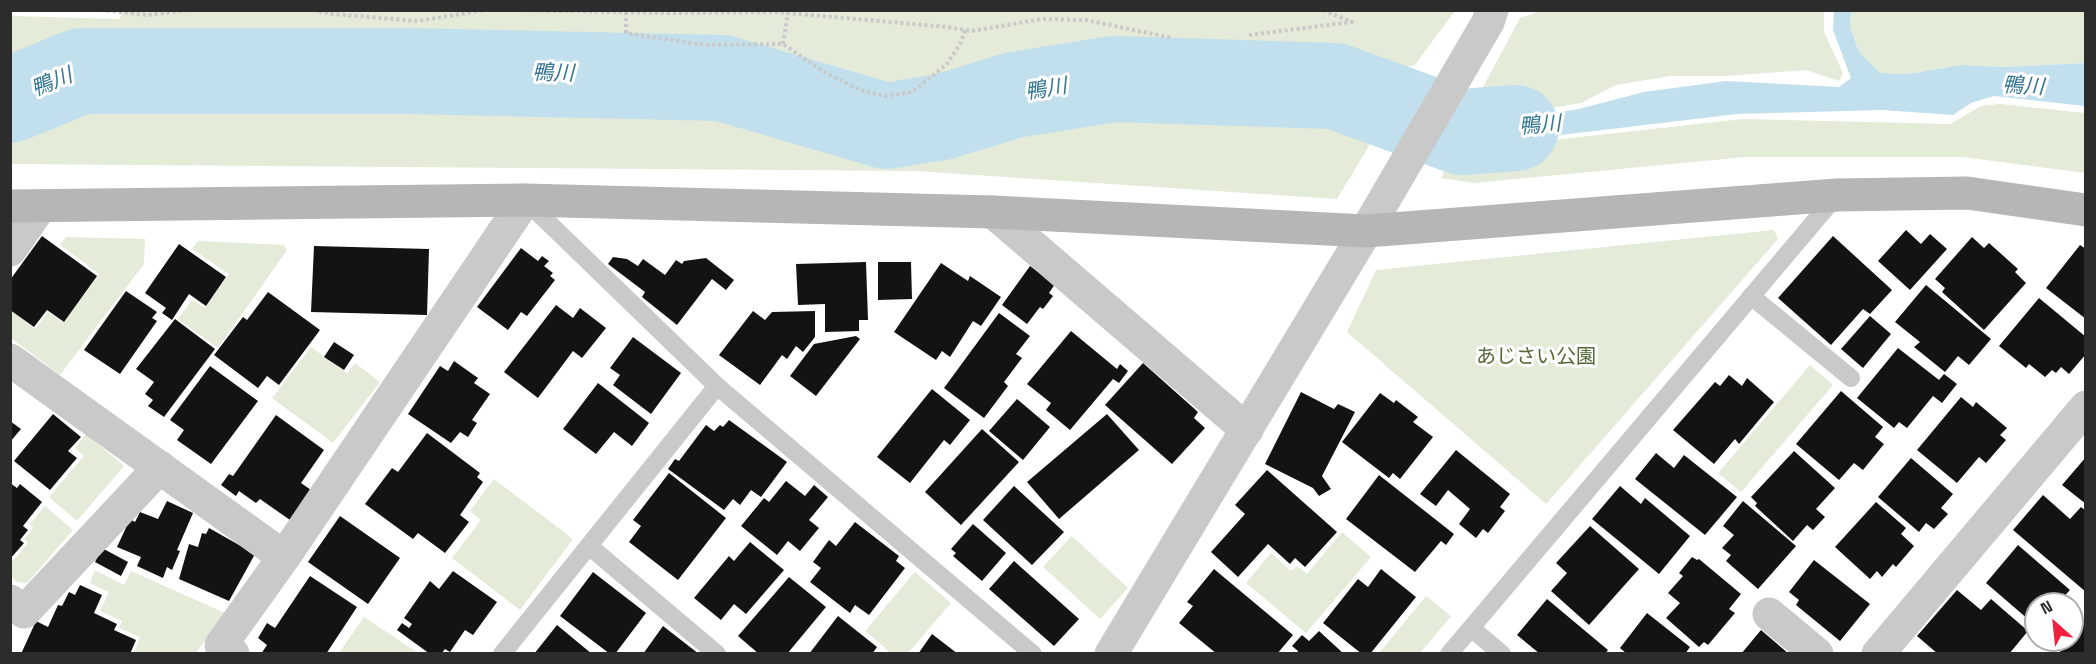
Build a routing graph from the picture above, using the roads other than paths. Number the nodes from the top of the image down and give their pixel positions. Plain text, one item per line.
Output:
1 (1486, 14) edge
2 (1837, 195) junction
3 (525, 200) junction
4 (25, 206) edge
5 (2085, 210) edge
6 (993, 212) junction
7 (1366, 231) junction
8 (10, 250) edge
9 (1751, 296) junction
10 (10, 360) edge
11 (1851, 378) dead end
12 (717, 386) junction
13 (2085, 407) edge
14 (1246, 430) junction
15 (159, 467) junction
16 (589, 546) junction
17 (284, 557) junction
18 (10, 601) edge
19 (1769, 614) dead end
20 (1471, 628) junction
21 (232, 654) edge
22 (502, 654) edge
23 (717, 654) edge
24 (1033, 654) edge
25 (1111, 654) edge
26 (1449, 654) edge
27 (1503, 654) edge
28 (1817, 654) edge
29 (1878, 654) edge

1 - 7 street
2 - 5 street
2 - 7 street
2 - 9 lane
3 - 4 street
3 - 6 street
3 - 12 lane
3 - 17 street
4 - 8 street
6 - 7 street
6 - 14 street
7 - 14 street
9 - 11 lane
9 - 20 lane
10 - 15 street
12 - 16 lane
12 - 24 lane
13 - 29 street
14 - 25 street
15 - 17 street
15 - 18 street
16 - 22 lane
16 - 23 lane
17 - 21 street
19 - 28 street
20 - 26 lane
20 - 27 lane

